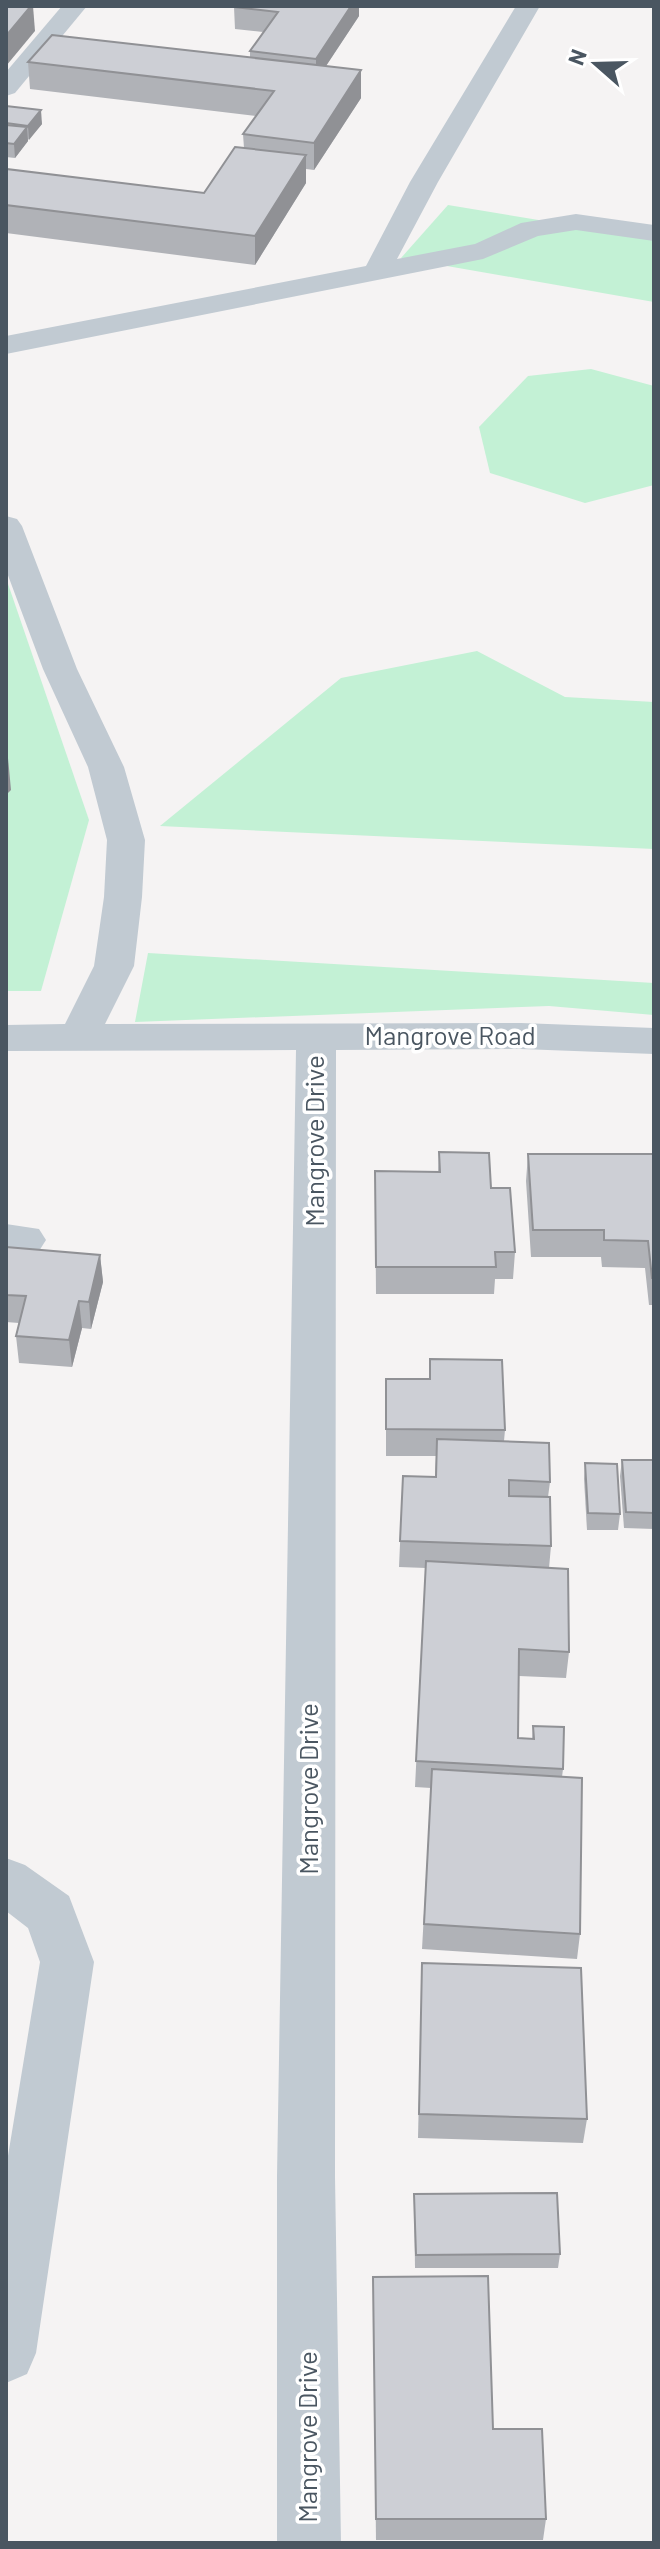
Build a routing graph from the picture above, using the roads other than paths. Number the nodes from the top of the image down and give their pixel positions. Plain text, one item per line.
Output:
1 (75, 6) edge
2 (528, 6) edge
3 (6, 88) edge
4 (654, 233) edge
5 (376, 273) junction
6 (6, 345) edge
7 (6, 526) edge
8 (316, 1036) junction
9 (6, 1038) edge
10 (78, 1038) junction
11 (654, 1041) edge
12 (6, 1881) edge
13 (6, 2353) edge
14 (309, 2543) edge

1 - 3 street
2 - 5 street
4 - 5 street
5 - 6 street
7 - 10 street
8 - 10 street, Mangrove Road
8 - 11 street, Mangrove Road
8 - 14 street, Mangrove Drive
9 - 10 street, Mangrove Road
12 - 13 street

